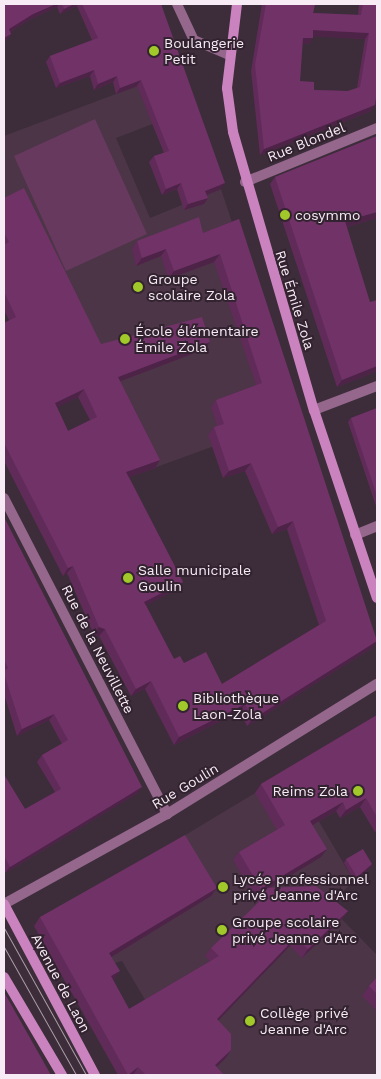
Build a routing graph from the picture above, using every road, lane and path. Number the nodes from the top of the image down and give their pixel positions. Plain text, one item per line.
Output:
1 (177, 4) edge
2 (237, 4) edge
3 (228, 55) junction
4 (377, 128) edge
5 (245, 182) junction
6 (377, 386) edge
7 (314, 410) junction
8 (4, 498) edge
9 (377, 526) edge
10 (355, 535) junction
11 (377, 598) edge
12 (377, 684) edge
13 (167, 814) junction
14 (4, 904) edge
15 (4, 977) edge
16 (62, 1075) edge
17 (95, 1075) edge

1 - 3 street
2 - 3 main road, Rue Émile Zola
3 - 5 main road, Rue Émile Zola
4 - 5 street, Rue Blondel
5 - 7 main road, Rue Émile Zola
6 - 7 street
7 - 10 main road, Rue Émile Zola
8 - 13 street, Rue de la Neuvillette
9 - 10 street
10 - 11 main road, Rue Émile Zola
12 - 13 street, Rue Goulin
13 - 14 street, Rue Goulin
14 - 17 main road, Avenue de Laon
15 - 16 main road

